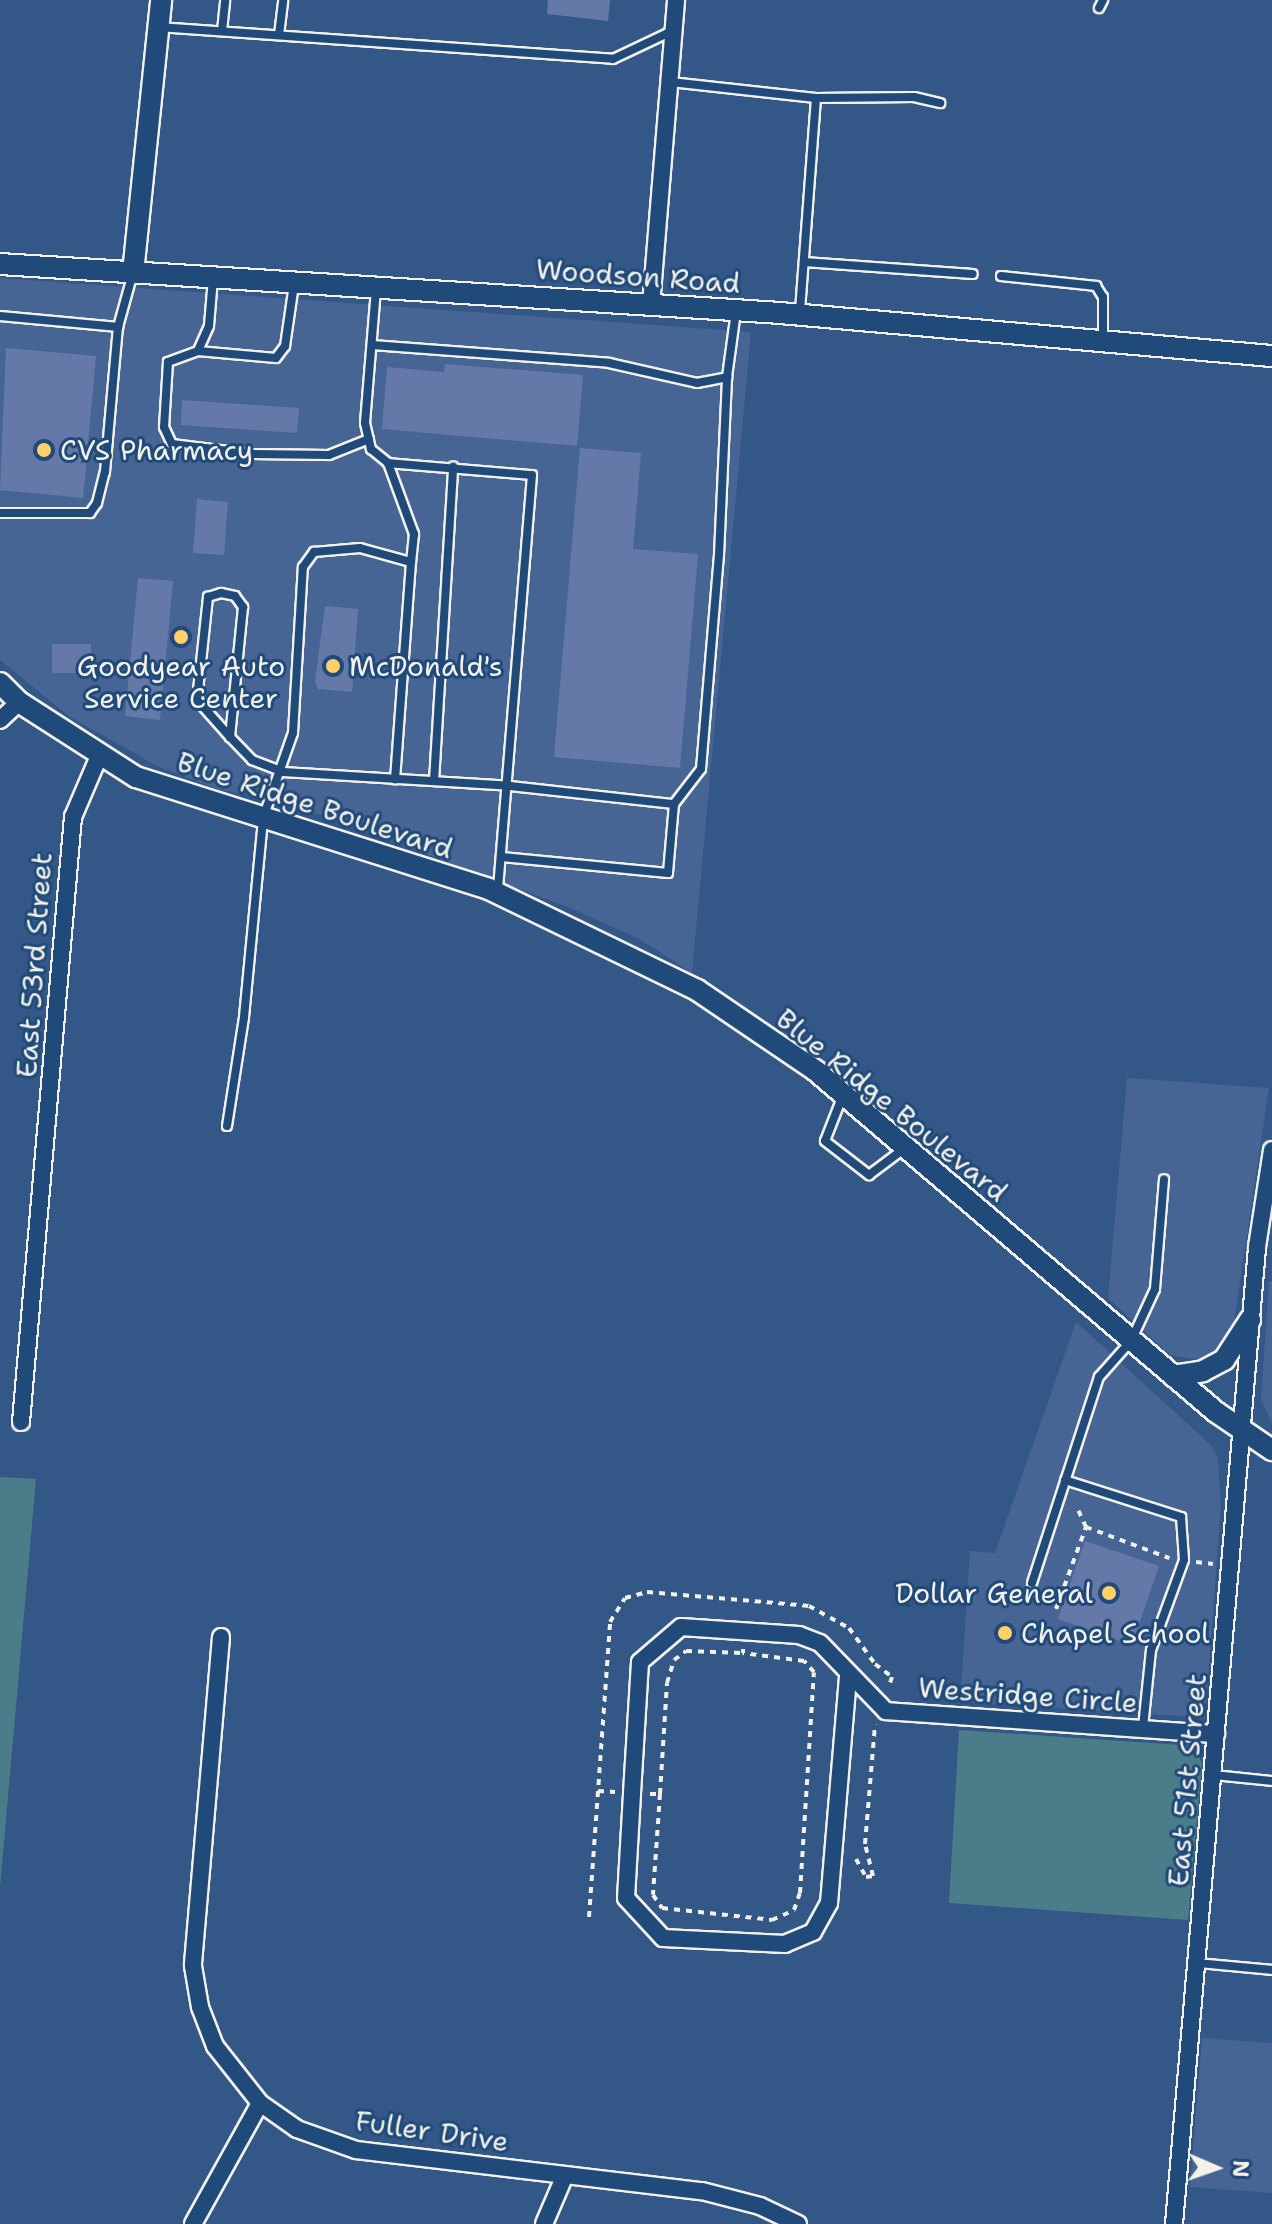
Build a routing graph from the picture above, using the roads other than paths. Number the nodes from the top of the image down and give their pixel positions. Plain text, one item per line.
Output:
1 (161, 0) edge
2 (225, 0) edge
3 (283, 0) edge
4 (676, 0) edge
5 (158, 27) junction
6 (222, 31) junction
7 (673, 31) junction
8 (279, 35) junction
9 (669, 82) junction
10 (816, 98) junction
11 (940, 103) dead end
12 (804, 262) junction
13 (0, 264) edge
14 (133, 273) junction
15 (973, 274) dead end
16 (1001, 276) dead end
17 (213, 278) junction
18 (294, 283) junction
19 (376, 288) junction
20 (651, 305) junction
21 (736, 310) junction
22 (800, 315) junction
23 (0, 316) edge
24 (118, 327) junction
25 (1103, 341) junction
26 (372, 345) junction
27 (198, 351) junction
28 (1272, 356) edge
29 (727, 377) junction
30 (369, 439) junction
31 (388, 463) junction
32 (453, 467) junction
33 (0, 513) edge
34 (411, 562) junction
35 (0, 683) edge
36 (19, 702) junction
37 (0, 720) edge
38 (230, 737) junction
39 (99, 756) junction
40 (283, 772) junction
41 (395, 779) junction
42 (434, 781) junction
43 (510, 786) junction
44 (674, 804) junction
45 (263, 818) junction
46 (502, 857) junction
47 (498, 893) junction
48 (843, 1095) junction
49 (227, 1126) dead end
50 (905, 1148) junction
51 (1272, 1150) edge
52 (1164, 1179) dead end
53 (1250, 1320) junction
54 (1131, 1341) junction
55 (1173, 1376) junction
56 (21, 1422) dead end
57 (1240, 1432) junction
58 (1272, 1450) edge
59 (1065, 1480) junction
60 (1032, 1583) dead end
61 (221, 1637) dead end
62 (848, 1677) junction
63 (1143, 1729) junction
64 (1216, 1734) junction
65 (1213, 1775) junction
66 (1272, 1781) edge
67 (1198, 1963) junction
68 (1272, 1970) edge
69 (260, 2103) junction
70 (565, 2175) junction
71 (193, 2224) edge
72 (544, 2224) edge
73 (798, 2224) edge
74 (1174, 2224) edge

1 - 5 street
2 - 6 lane
3 - 8 lane
4 - 7 street
5 - 6 lane
5 - 14 street
6 - 8 lane
7 - 8 lane
7 - 9 street
9 - 10 lane
9 - 20 street
10 - 11 lane
10 - 12 lane
12 - 15 lane
12 - 22 lane
13 - 14 street, Woodson Road
14 - 17 street, Woodson Road
14 - 24 lane
16 - 25 lane
17 - 18 street, Woodson Road
17 - 27 lane
18 - 19 street, Woodson Road
18 - 27 lane
19 - 20 street, Woodson Road
19 - 26 lane
20 - 21 street, Woodson Road
21 - 22 street, Woodson Road
21 - 29 lane
22 - 25 street, Woodson Road
23 - 24 lane
24 - 33 lane
25 - 28 street, Woodson Road
26 - 29 lane
26 - 30 lane
27 - 30 lane
29 - 44 lane
30 - 31 lane
31 - 32 lane
31 - 34 lane
32 - 42 lane
32 - 43 lane
34 - 40 lane
34 - 41 lane
35 - 36 street, Blue Ridge Boulevard
36 - 37 street
36 - 39 street, Blue Ridge Boulevard
38 - 38 lane
38 - 40 lane
39 - 45 street, Blue Ridge Boulevard
39 - 56 street, East 53rd Street
40 - 41 lane
40 - 45 lane
41 - 42 lane
42 - 43 lane
43 - 44 lane
43 - 46 lane
44 - 46 lane
45 - 47 street, Blue Ridge Boulevard
45 - 49 lane
46 - 47 lane
47 - 48 street, Blue Ridge Boulevard
48 - 50 street, Blue Ridge Boulevard
48 - 50 lane
50 - 54 street, Blue Ridge Boulevard
51 - 53 street, East 51st Street
52 - 54 lane
53 - 55 street
53 - 57 street, East 51st Street
54 - 55 street, Blue Ridge Boulevard
54 - 59 lane
55 - 57 street, Blue Ridge Boulevard
57 - 58 street, Blue Ridge Boulevard
57 - 64 street, East 51st Street
59 - 60 lane
59 - 63 lane
61 - 69 street, Fuller Drive
62 - 62 street, Westridge Circle
62 - 63 street, Westridge Circle
63 - 64 street, Westridge Circle
64 - 65 street, East 51st Street
65 - 66 lane
65 - 67 street, East 51st Street
67 - 68 lane
67 - 74 street, East 51st Street
69 - 70 street, Fuller Drive
69 - 71 street
70 - 72 street
70 - 73 street, Fuller Drive

